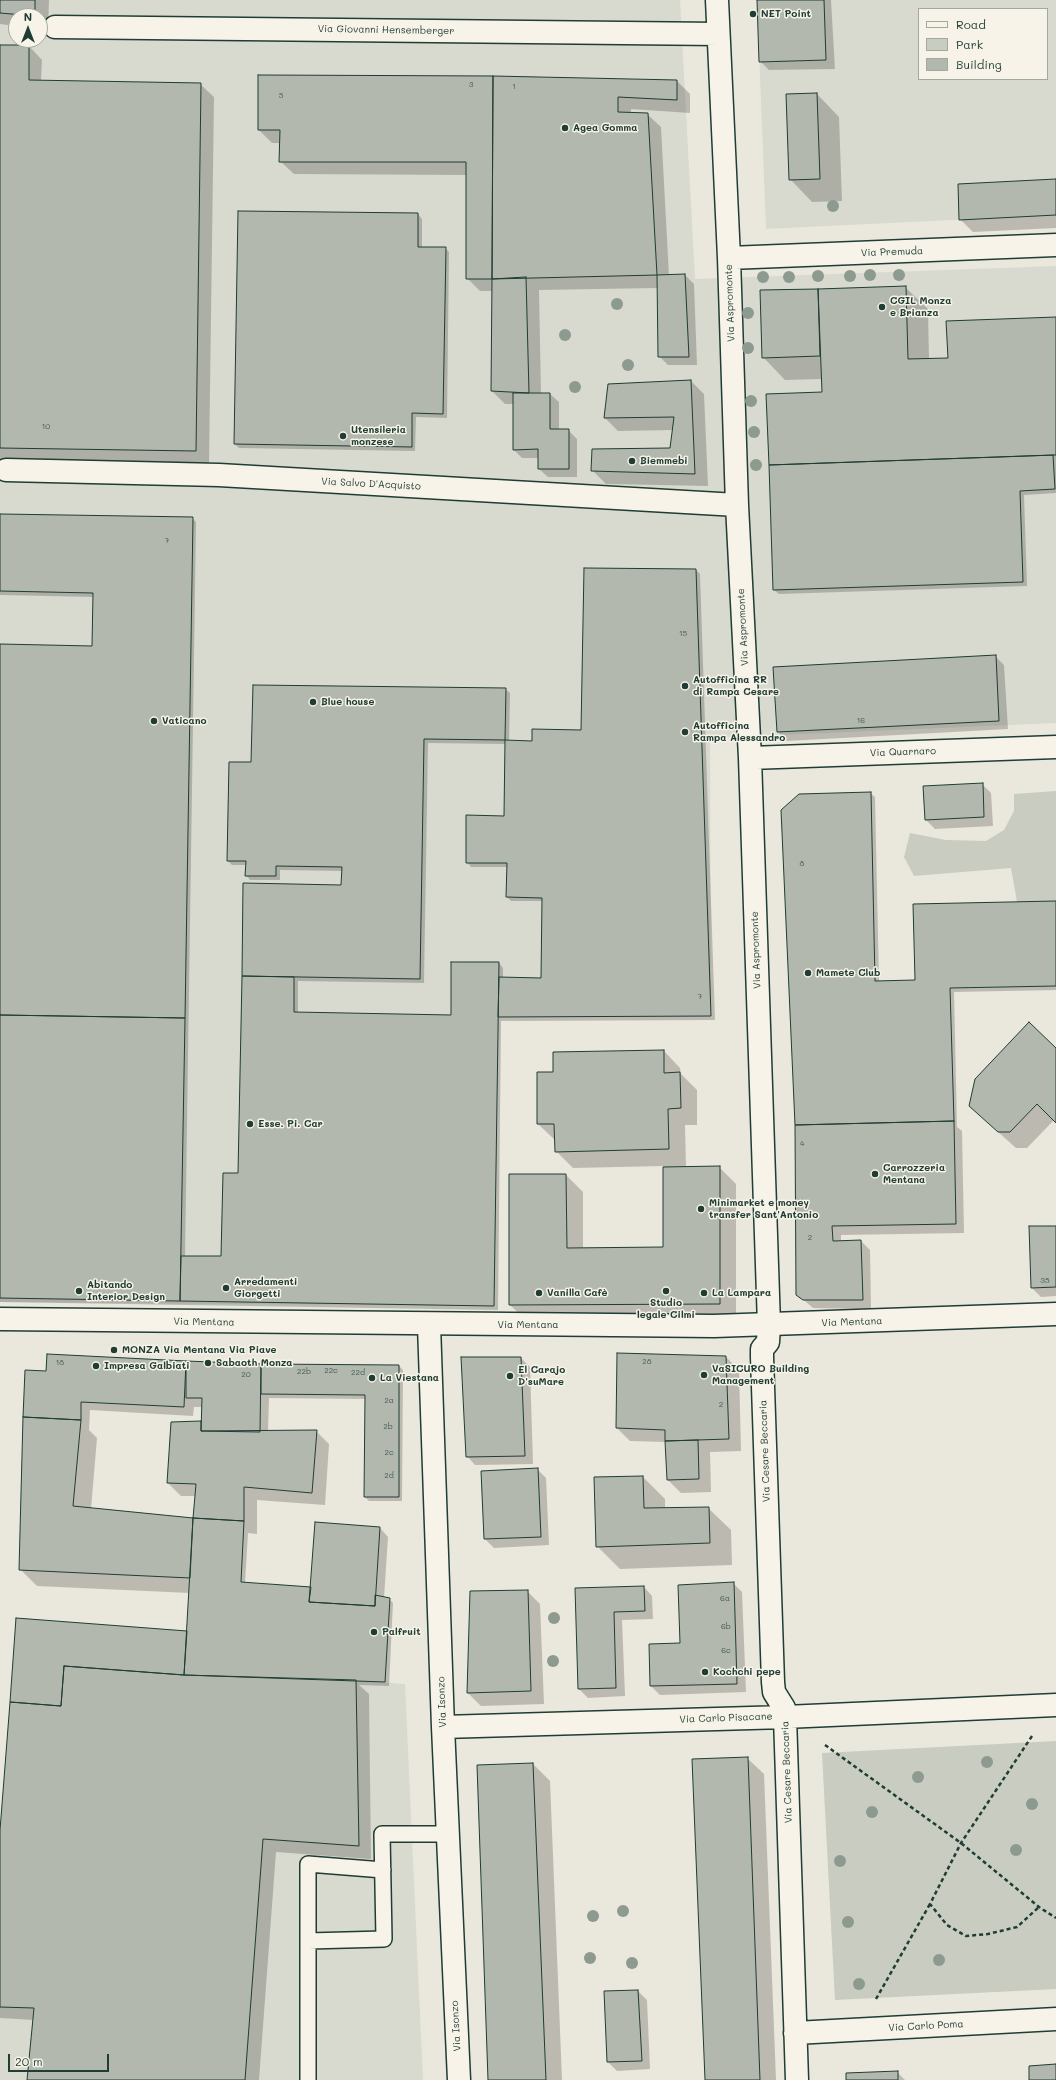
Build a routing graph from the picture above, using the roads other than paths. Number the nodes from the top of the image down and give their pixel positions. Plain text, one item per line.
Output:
1 (717, 0) edge
2 (55, 27) dead end
3 (718, 34) junction
4 (1056, 245) edge
5 (729, 258) junction
6 (6, 470) dead end
7 (737, 505) junction
8 (1056, 747) edge
9 (750, 758) junction
10 (1056, 1314) edge
11 (0, 1319) edge
12 (429, 1325) junction
13 (769, 1325) junction
14 (1054, 1705) edge
15 (785, 1717) junction
16 (443, 1727) junction
17 (448, 1834) junction
18 (383, 1870) junction
19 (308, 1942) junction
20 (1056, 2019) edge
21 (796, 2033) junction
22 (308, 2080) edge
23 (459, 2080) edge
24 (797, 2080) edge

1 - 3 street, Via Aspromonte
2 - 3 street, Via Giovanni Hensemberger
3 - 5 street, Via Aspromonte
4 - 5 street, Via Premuda
5 - 7 street, Via Aspromonte
6 - 7 street, Via Salvo D'Acquisto
7 - 9 street, Via Aspromonte
8 - 9 street, Via Quarnaro
9 - 13 street, Via Aspromonte
10 - 13 street, Via Mentana
11 - 12 street, Via Mentana
12 - 13 street, Via Mentana
12 - 16 street, Via Isonzo
13 - 15 street, Via Cesare Beccaria
14 - 15 street, Via Carlo Pisacane
15 - 16 street, Via Carlo Pisacane
15 - 21 street, Via Cesare Beccaria
16 - 17 street, Via Isonzo
17 - 18 lane
17 - 23 street, Via Isonzo
18 - 19 lane
18 - 19 lane
19 - 22 lane
20 - 21 street, Via Carlo Poma
21 - 24 street, Via Cesare Beccaria

